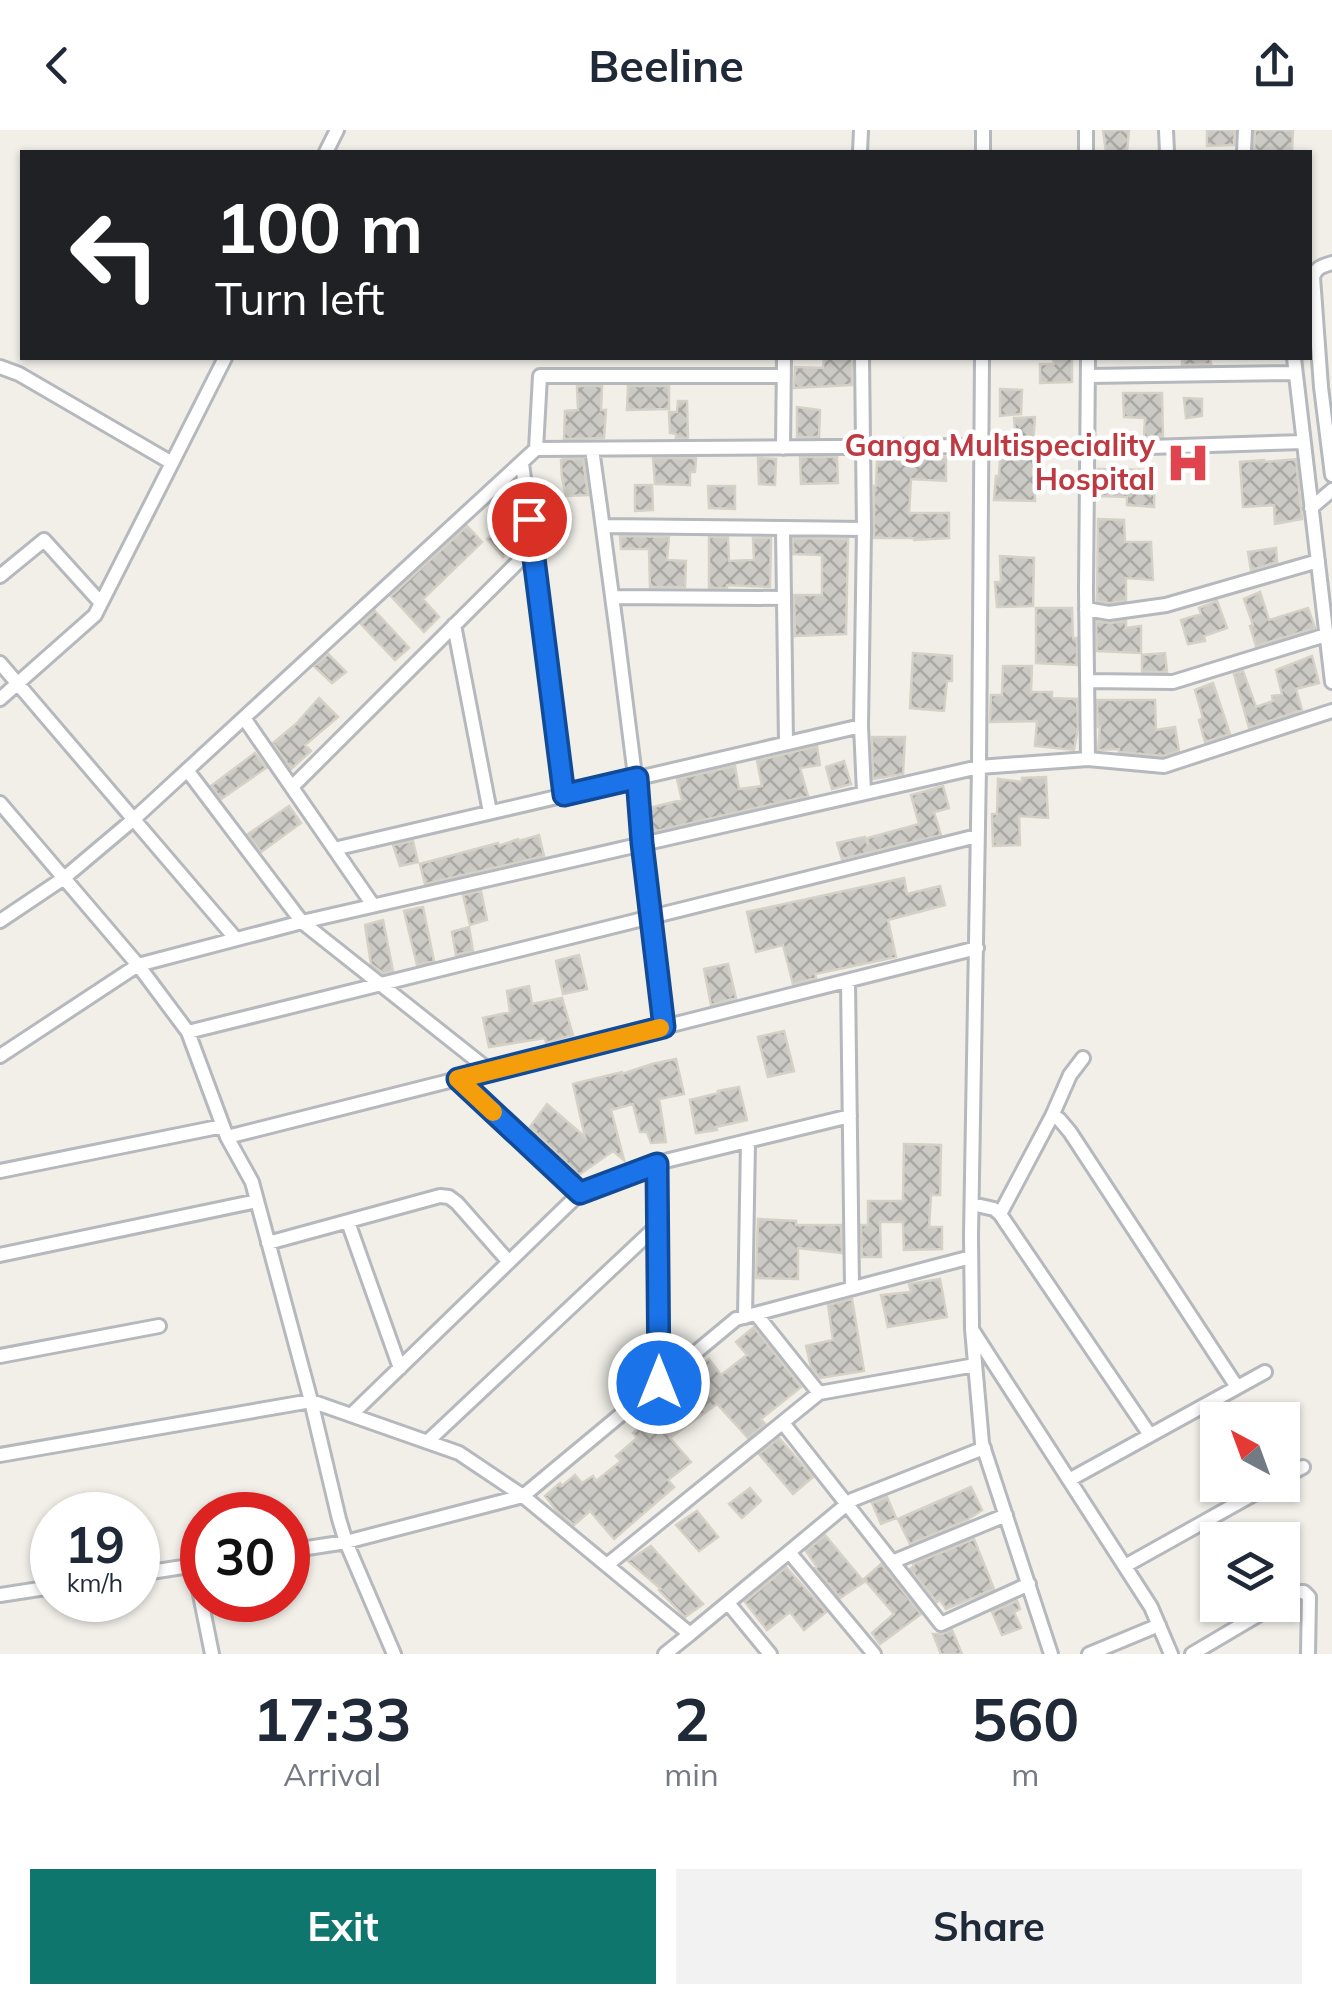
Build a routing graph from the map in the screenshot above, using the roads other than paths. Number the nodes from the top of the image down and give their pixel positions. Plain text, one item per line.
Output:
1 (1332, 263) edge
2 (223, 360) edge
3 (784, 360) edge
4 (862, 360) edge
5 (982, 360) edge
6 (1088, 360) edge
7 (1294, 360) edge
8 (0, 367) edge
9 (1295, 373) junction
10 (784, 376) junction
11 (1088, 376) junction
12 (1303, 442) junction
13 (981, 446) junction
14 (864, 447) junction
15 (783, 448) junction
16 (536, 449) junction
17 (592, 449) junction
18 (1089, 449) junction
19 (522, 462) junction
20 (172, 464) junction
21 (1332, 475) edge
22 (1332, 490) edge
23 (1311, 508) junction
24 (603, 526) junction
25 (783, 528) junction
26 (864, 529) junction
27 (533, 547) junction
28 (1318, 561) junction
29 (0, 576) edge
30 (612, 597) junction
31 (784, 598) junction
32 (101, 602) junction
33 (1086, 609) junction
34 (454, 625) junction
35 (1326, 635) junction
36 (0, 664) edge
37 (1087, 681) junction
38 (1332, 682) edge
39 (17, 684) junction
40 (0, 700) edge
41 (1332, 711) edge
42 (244, 718) junction
43 (862, 726) junction
44 (786, 743) junction
45 (1088, 759) junction
46 (979, 766) junction
47 (188, 770) junction
48 (637, 778) junction
49 (292, 787) junction
50 (864, 792) junction
51 (564, 795) junction
52 (0, 803) edge
53 (490, 812) junction
54 (134, 820) junction
55 (978, 836) junction
56 (642, 843) junction
57 (334, 849) junction
58 (64, 878) junction
59 (372, 905) junction
60 (652, 917) junction
61 (0, 921) edge
62 (302, 922) junction
63 (236, 939) junction
64 (977, 948) junction
65 (138, 965) junction
66 (848, 980) junction
67 (379, 985) junction
68 (664, 1027) junction
69 (188, 1032) junction
70 (0, 1056) edge
71 (1083, 1058) dead end
72 (490, 1071) junction
73 (458, 1079) junction
74 (850, 1116) junction
75 (1052, 1116) junction
76 (225, 1132) junction
77 (748, 1141) junction
78 (657, 1164) junction
79 (0, 1171) edge
80 (580, 1193) junction
81 (258, 1200) junction
82 (972, 1204) junction
83 (1000, 1214) junction
84 (348, 1222) junction
85 (658, 1225) junction
86 (268, 1243) junction
87 (0, 1255) edge
88 (971, 1256) junction
89 (509, 1262) junction
90 (852, 1288) junction
91 (750, 1316) junction
92 (158, 1326) dead end
93 (972, 1329) junction
94 (0, 1356) edge
95 (976, 1365) junction
96 (400, 1368) junction
97 (1266, 1372) dead end
98 (659, 1383) junction
99 (1237, 1387) junction
100 (820, 1393) junction
101 (311, 1401) junction
102 (351, 1415) junction
103 (782, 1423) junction
104 (1150, 1435) junction
105 (426, 1442) junction
106 (984, 1448) junction
107 (0, 1455) edge
108 (1303, 1466) dead end
109 (1300, 1468) edge
110 (1069, 1480) junction
111 (523, 1496) junction
112 (1240, 1502) edge
113 (847, 1504) junction
114 (1006, 1515) junction
115 (346, 1542) junction
116 (310, 1548) edge
117 (789, 1552) junction
118 (892, 1562) junction
119 (607, 1565) junction
120 (1125, 1566) junction
121 (1029, 1584) junction
122 (30, 1590) edge
123 (1300, 1592) edge
124 (0, 1595) edge
125 (728, 1602) junction
126 (207, 1622) edge
127 (1246, 1622) edge
128 (1159, 1626) junction
129 (690, 1634) junction
130 (212, 1654) edge
131 (394, 1654) edge
132 (665, 1654) edge
133 (770, 1654) edge
134 (874, 1654) edge
135 (1052, 1654) edge
136 (1089, 1654) edge
137 (1171, 1654) edge
138 (1192, 1654) edge
139 (1308, 1654) edge

1 - 21 street
2 - 20 street
3 - 10 street
4 - 14 street
5 - 13 street
6 - 11 street
7 - 9 street
8 - 20 street
9 - 11 street
9 - 12 street
10 - 15 street
10 - 16 street
11 - 18 street
12 - 18 street
12 - 23 street
13 - 14 street
13 - 46 street
14 - 15 street
14 - 26 street
15 - 17 street
16 - 17 street
16 - 19 street
17 - 24 street
18 - 33 street
19 - 27 street
19 - 42 street
20 - 32 street
22 - 23 street
23 - 28 street
24 - 25 street
24 - 30 street
25 - 26 street
25 - 31 street
26 - 43 street
27 - 34 street
27 - 51 street
28 - 33 street
28 - 35 street
29 - 32 street
30 - 31 street
30 - 48 street
31 - 44 street
32 - 39 street
33 - 37 street
34 - 49 street
34 - 53 street
35 - 37 street
35 - 38 street
36 - 39 street
37 - 45 street
39 - 40 street
39 - 54 street
41 - 45 street
42 - 47 street
42 - 49 street
43 - 44 street
43 - 50 street
44 - 48 street
45 - 46 street
46 - 50 street
46 - 55 street
47 - 54 street
47 - 62 street
48 - 51 street
48 - 56 street
49 - 57 street
50 - 56 street
51 - 53 street
52 - 58 street
53 - 57 street
54 - 58 street
54 - 63 street
55 - 60 street
55 - 64 street
56 - 59 street
56 - 60 street
57 - 59 street
58 - 61 street
58 - 65 street
59 - 62 street
60 - 67 street
60 - 68 street
62 - 63 street
62 - 67 street
63 - 65 street
64 - 66 street
64 - 82 street
65 - 69 street
65 - 70 street
66 - 68 street
66 - 74 street
67 - 69 street
67 - 72 street
68 - 72 street
69 - 76 street
71 - 75 street
72 - 73 street
73 - 76 street
73 - 80 street
74 - 77 street
74 - 90 street
75 - 83 street
75 - 99 street
76 - 79 street
76 - 81 street
77 - 78 street
77 - 91 street
78 - 80 street
78 - 85 street
80 - 89 street
81 - 86 street
81 - 87 street
82 - 83 street
82 - 88 street
83 - 104 street
84 - 86 street
84 - 89 street
84 - 96 street
85 - 98 street
85 - 105 street
86 - 101 street
88 - 90 street
88 - 93 street
89 - 96 street
90 - 91 street
91 - 98 street
91 - 100 street
92 - 94 street
93 - 95 street
93 - 110 street
95 - 100 street
95 - 106 street
96 - 102 street
97 - 99 street
98 - 111 street
99 - 104 street
100 - 103 street
101 - 102 street
101 - 107 street
101 - 115 street
102 - 105 street
103 - 113 street
103 - 119 street
104 - 110 street
105 - 111 street
106 - 113 street
106 - 114 street
108 - 109 street
110 - 120 street
111 - 115 street
111 - 119 street
112 - 120 street
113 - 117 street
113 - 118 street
114 - 118 street
114 - 121 street
115 - 116 street
115 - 131 street
117 - 125 street
117 - 134 street
118 - 121 street
119 - 129 street
120 - 128 street
121 - 135 street
122 - 124 street
123 - 139 street
125 - 129 street
125 - 133 street
126 - 130 street
127 - 138 street
128 - 136 street
128 - 137 street
129 - 132 street

